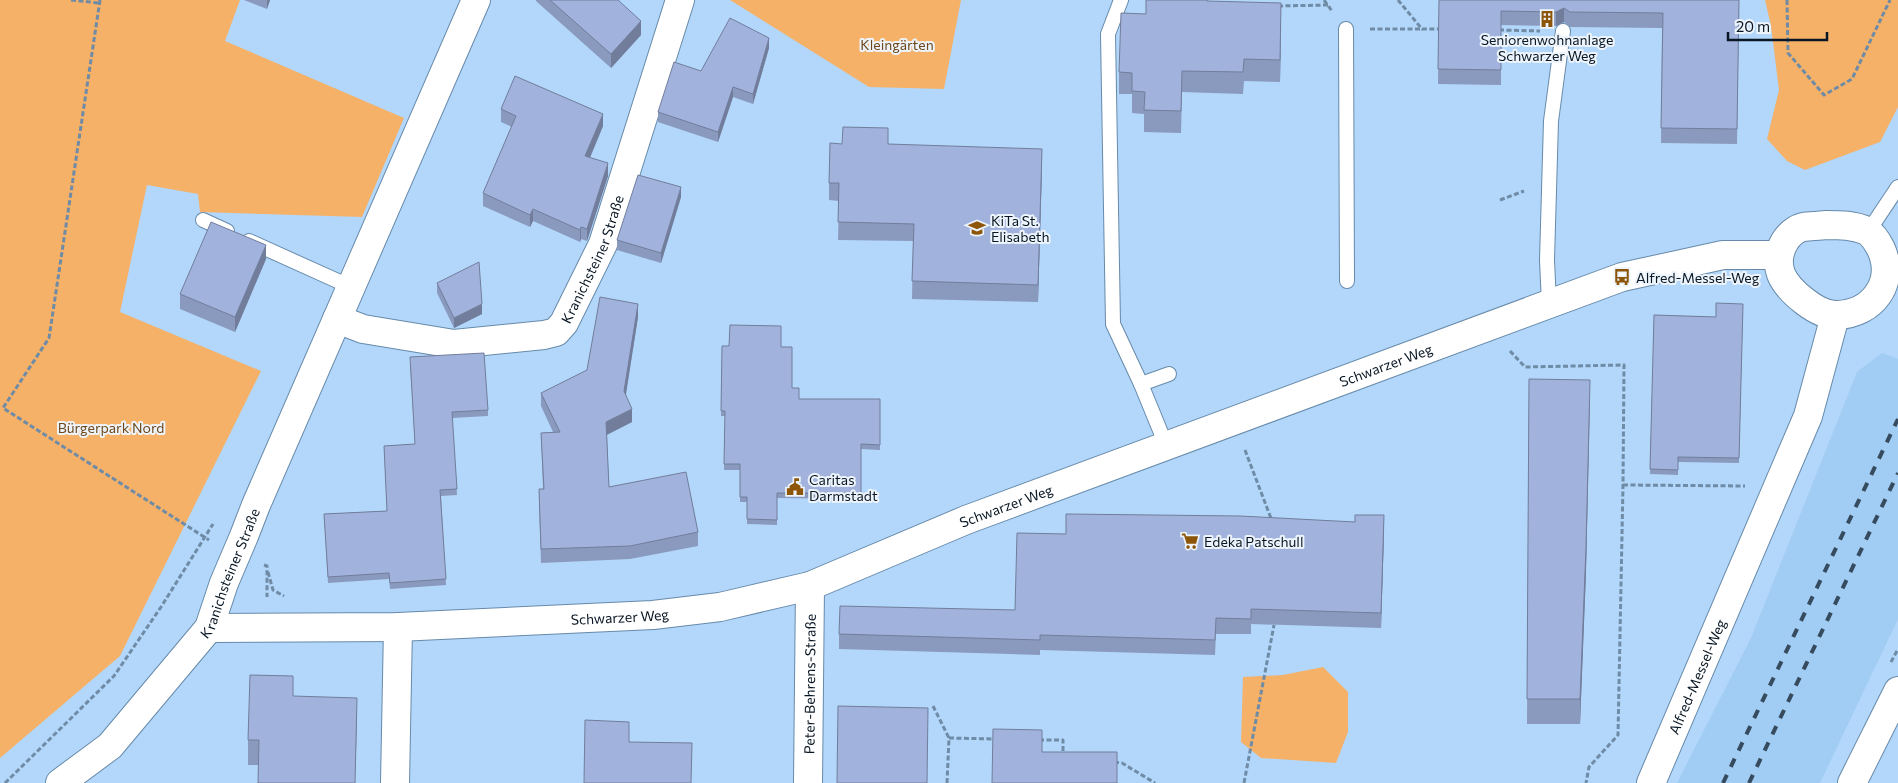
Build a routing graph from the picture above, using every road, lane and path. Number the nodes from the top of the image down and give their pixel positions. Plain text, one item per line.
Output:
1 (71, 0) edge
2 (476, 0) edge
3 (680, 0) edge
4 (1121, 0) edge
5 (1398, 0) edge
6 (1787, 0) edge
7 (1890, 0) edge
8 (100, 1) edge
9 (1328, 5) dead end
10 (1271, 6) edge
11 (1346, 29) dead end
12 (1450, 29) edge
13 (1498, 30) edge
14 (1563, 31) joint
15 (1898, 187) edge
16 (203, 220) dead end
17 (1868, 232) junction
18 (1779, 255) junction
19 (1348, 281) dead end
20 (351, 287) junction
21 (1889, 302) edge
22 (1549, 304) junction
23 (1835, 316) junction
24 (337, 320) junction
25 (1509, 350) dead end
26 (1170, 374) dead end
27 (1141, 384) junction
28 (4, 408) junction
29 (0, 412) edge
30 (1166, 445) junction
31 (1243, 445) dead end
32 (1624, 485) junction
33 (1778, 486) junction
34 (1273, 525) edge
35 (267, 566) dead end
36 (810, 586) junction
37 (268, 601) dead end
38 (1274, 625) edge
39 (398, 627) junction
40 (209, 628) junction
41 (1898, 691) edge
42 (933, 706) dead end
43 (949, 738) junction
44 (997, 739) edge
45 (1035, 740) edge
46 (1063, 762) edge
47 (1112, 762) edge
48 (1860, 780) edge
49 (5, 783) edge
50 (60, 783) edge
51 (395, 783) edge
52 (808, 783) edge
53 (947, 783) edge
54 (1155, 783) edge
55 (1244, 783) edge
56 (1586, 783) edge
57 (1651, 783) edge

1 - 8 path
2 - 20 street, Kranichsteiner Straße
3 - 24 street, Kranichsteiner Straße
4 - 27 lane
5 - 12 path
6 - 7 path
8 - 28 path
9 - 10 path
11 - 19 lane
13 - 14 path
14 - 22 lane
15 - 17 lane
16 - 20 lane
17 - 18 street
17 - 21 street
18 - 22 street, Schwarzer Weg
18 - 23 street
20 - 24 street, Kranichsteiner Straße
21 - 23 street
22 - 30 street, Schwarzer Weg
23 - 33 street, Alfred-Messel-Weg
24 - 40 street, Kranichsteiner Straße
25 - 32 path
26 - 27 lane
27 - 30 lane
28 - 29 path
28 - 49 path
30 - 36 street, Schwarzer Weg
31 - 34 path
32 - 33 path
32 - 56 path
33 - 57 street, Alfred-Messel-Weg
35 - 37 path
36 - 39 street, Schwarzer Weg
36 - 52 street, Peter-Behrens-Straße
38 - 55 path
39 - 40 street, Schwarzer Weg
39 - 51 street
40 - 50 street, Kranichsteiner Straße
41 - 48 street
42 - 43 path
43 - 44 path
43 - 53 path
45 - 46 path
47 - 54 path

